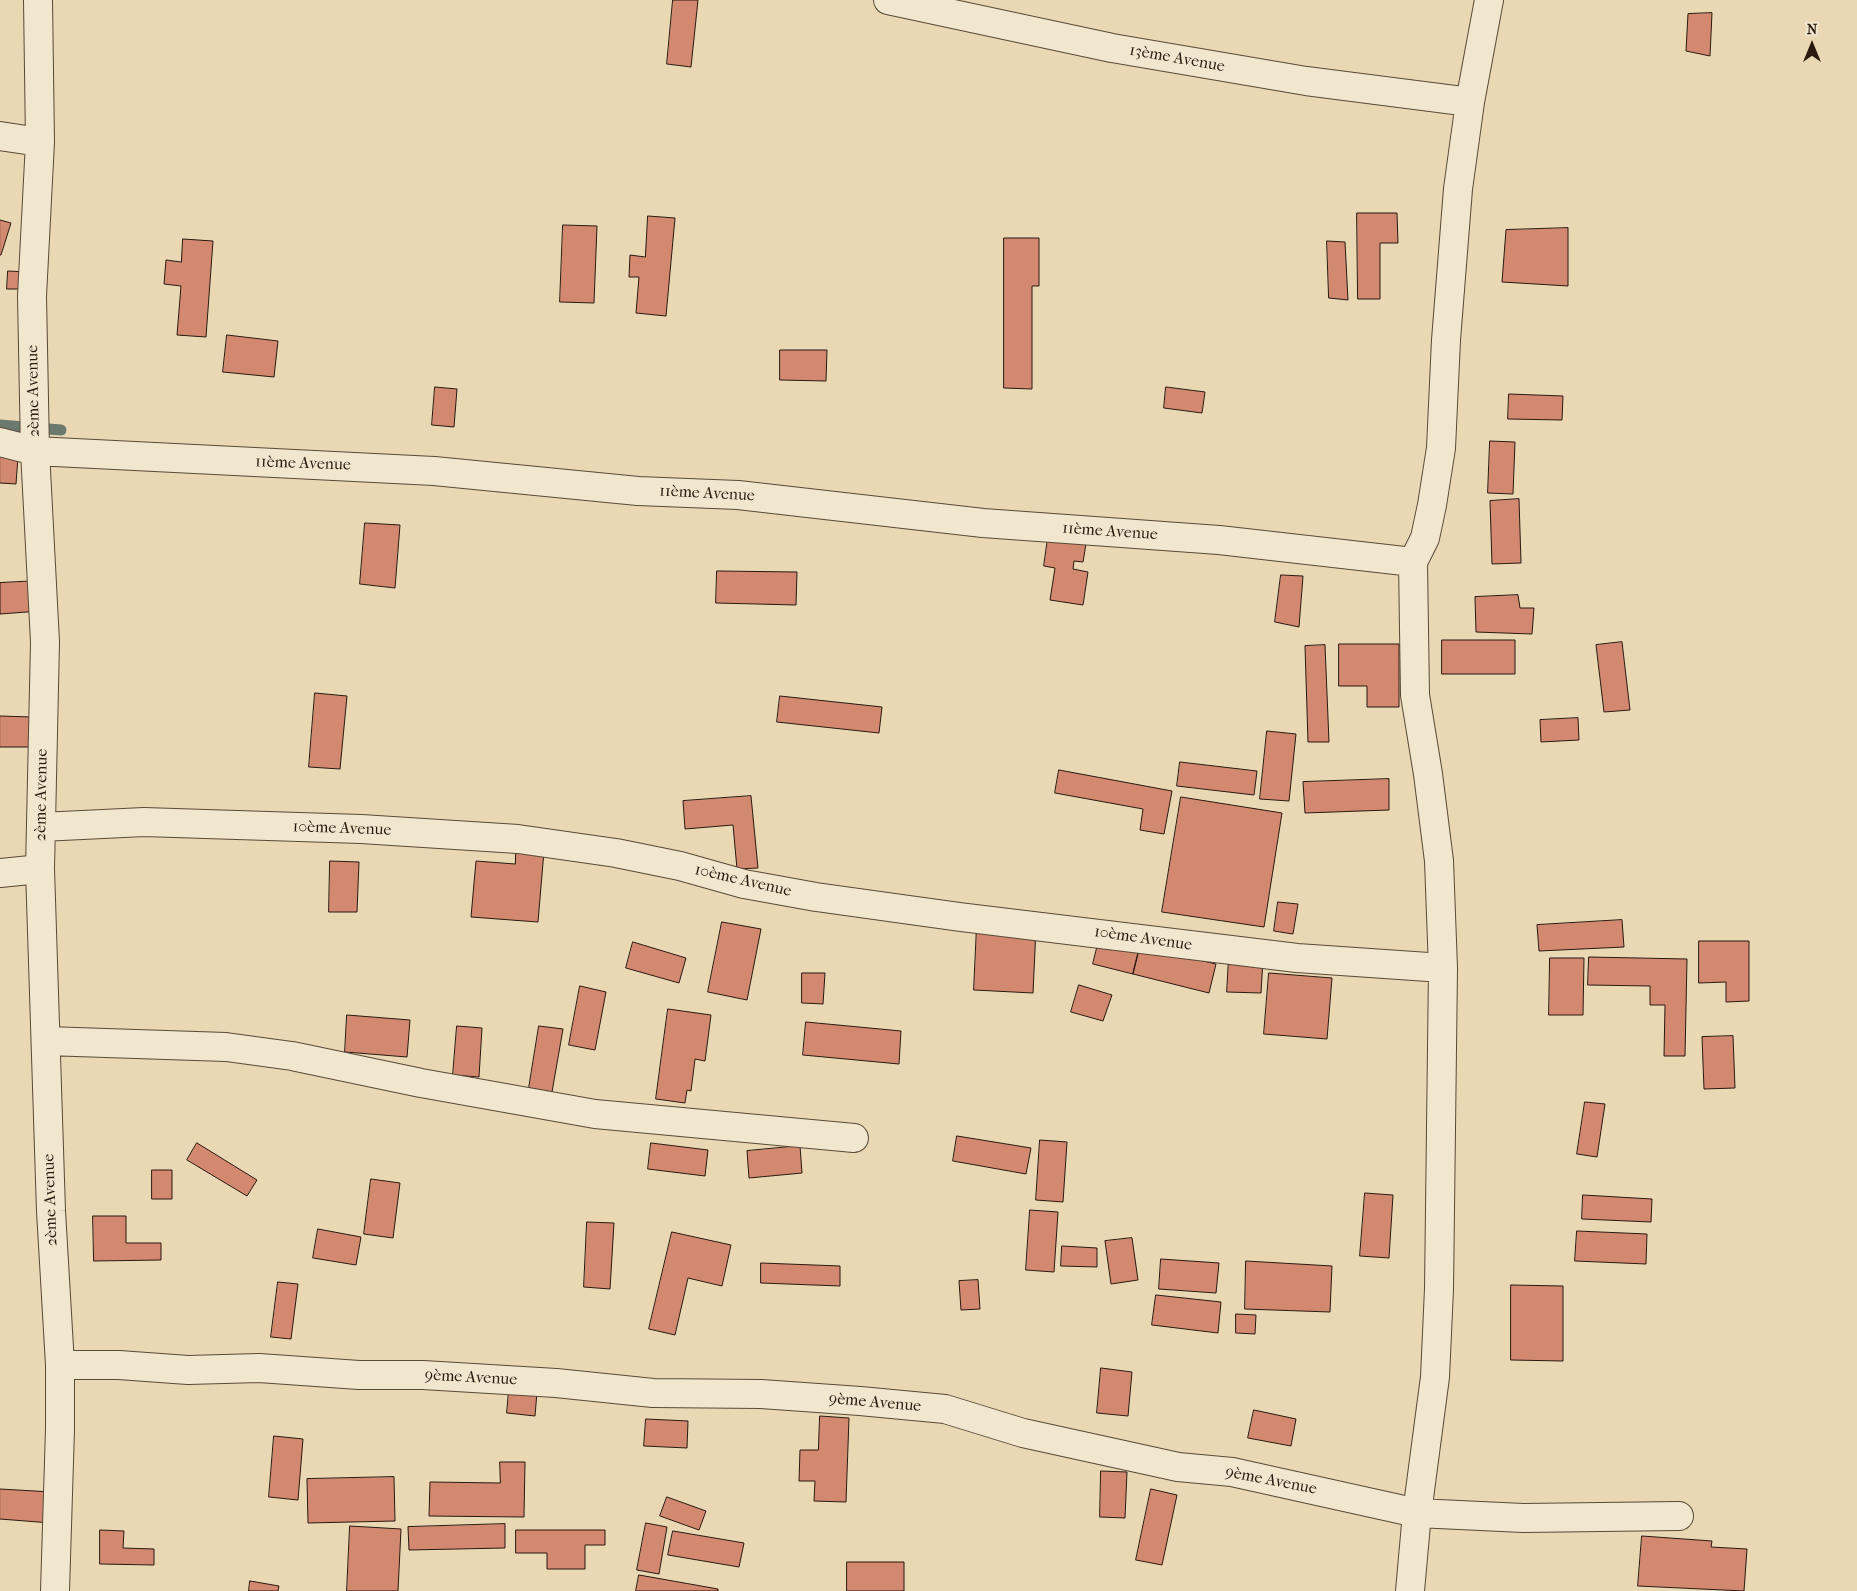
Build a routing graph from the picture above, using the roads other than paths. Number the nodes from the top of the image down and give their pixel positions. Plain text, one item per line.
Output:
1 (38, 0) edge
2 (888, 0) edge
3 (1489, 0) edge
4 (1470, 102) junction
5 (0, 136) edge
6 (40, 142) junction
7 (0, 442) edge
8 (35, 451) junction
9 (1413, 562) junction
10 (41, 827) junction
11 (40, 870) junction
12 (0, 872) edge
13 (1443, 968) junction
14 (46, 1041) junction
15 (854, 1138) dead end
16 (60, 1365) junction
17 (1416, 1513) junction
18 (1679, 1516) dead end
19 (55, 1591) edge
20 (1410, 1591) edge

1 - 6 street, 2ème Avenue
2 - 4 street, 13ème Avenue
3 - 4 street
4 - 9 street
5 - 6 street
6 - 8 street, 2ème Avenue
7 - 8 street, 11ème Avenue
8 - 9 street, 11ème Avenue
8 - 10 street, 2ème Avenue
9 - 13 street
10 - 11 street, 2ème Avenue
10 - 13 street, 10ème Avenue
11 - 12 street
11 - 14 street, 2ème Avenue
13 - 17 street
14 - 15 street
14 - 16 street, 2ème Avenue
16 - 17 street, 9ème Avenue
16 - 19 street, 2ème Avenue
17 - 18 street, 9ème Avenue
17 - 20 street

